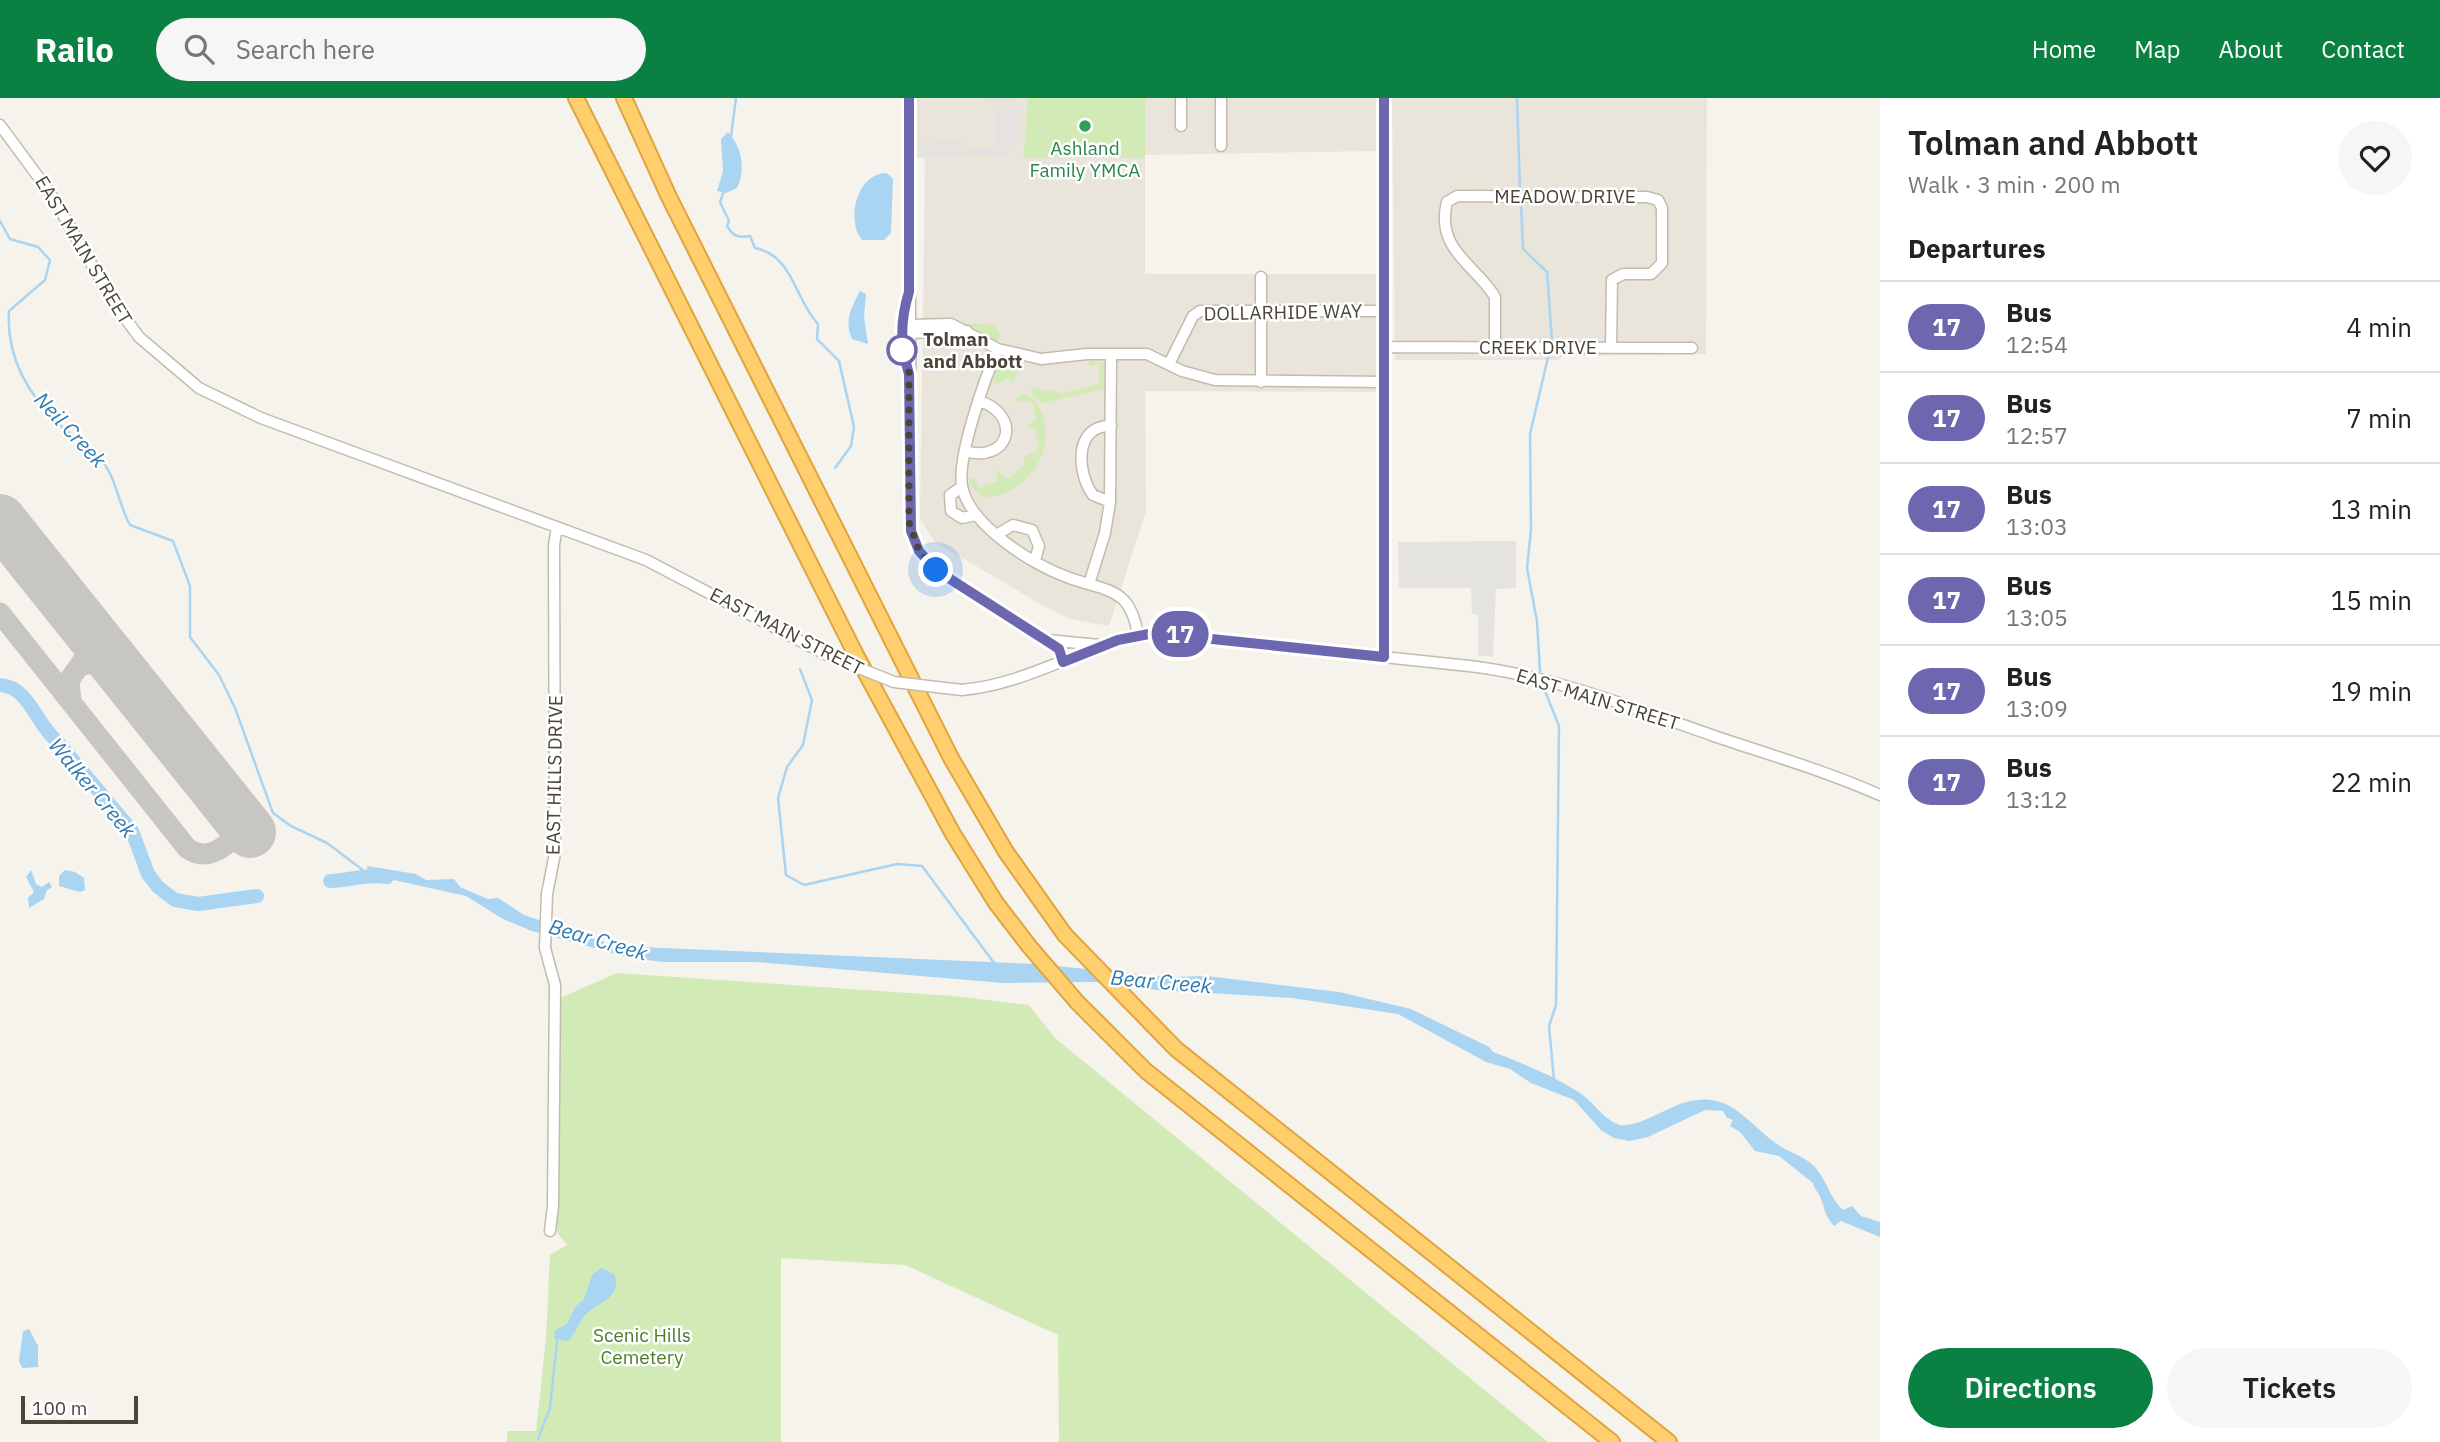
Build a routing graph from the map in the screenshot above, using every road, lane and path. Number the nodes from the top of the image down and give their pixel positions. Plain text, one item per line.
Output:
1 (575, 98) edge
2 (909, 98) edge
3 (1181, 98) edge
4 (1221, 98) edge
5 (1384, 98) edge
6 (626, 102) edge
7 (0, 125) edge
8 (1181, 127) dead end
9 (1221, 146) dead end
10 (1261, 277) dead end
11 (1261, 310) junction
12 (1385, 310) junction
13 (909, 329) junction
14 (1385, 347) junction
15 (1495, 347) junction
16 (1611, 347) junction
17 (1692, 348) dead end
18 (998, 349) junction
19 (1111, 354) junction
20 (1169, 364) junction
21 (1261, 382) junction
22 (1385, 382) junction
23 (980, 401) junction
24 (1111, 426) junction
25 (965, 451) junction
26 (962, 487) junction
27 (1110, 502) junction
28 (976, 515) junction
29 (557, 527) junction
30 (996, 535) junction
31 (1035, 560) junction
32 (1089, 584) junction
33 (1138, 635) junction
34 (1043, 638) junction
35 (1104, 645) junction
36 (1384, 657) junction
37 (1063, 662) junction
38 (1880, 794) edge
39 (550, 1231) dead end
40 (1612, 1442) edge
41 (1669, 1442) edge

1 - 40 highway
2 - 13 street
3 - 8 street
4 - 9 street
5 - 12 street
6 - 41 highway
7 - 29 street, EAST MAIN STREET
10 - 11 street
11 - 12 street, DOLLARHIDE WAY
11 - 20 street, DOLLARHIDE WAY
11 - 21 street
12 - 14 street
13 - 18 street
13 - 34 street
14 - 15 street, CREEK DRIVE
14 - 22 street
15 - 16 street, CREEK DRIVE
15 - 16 street, MEADOW DRIVE
16 - 17 street, CREEK DRIVE
18 - 19 street
18 - 23 street
19 - 20 street
19 - 24 street
20 - 21 street
21 - 22 street
22 - 36 street
23 - 25 street
23 - 25 street
24 - 27 street
24 - 27 street
25 - 26 street
26 - 28 street
26 - 28 street
27 - 32 street
28 - 30 street
29 - 37 street, EAST MAIN STREET, bridge
29 - 39 street, EAST HILLS DRIVE
30 - 31 street
30 - 31 street
31 - 32 street
32 - 33 street
33 - 35 street, EAST MAIN STREET
33 - 36 street, EAST MAIN STREET
34 - 35 street
34 - 37 street
35 - 37 street, EAST MAIN STREET
36 - 38 street, EAST MAIN STREET

